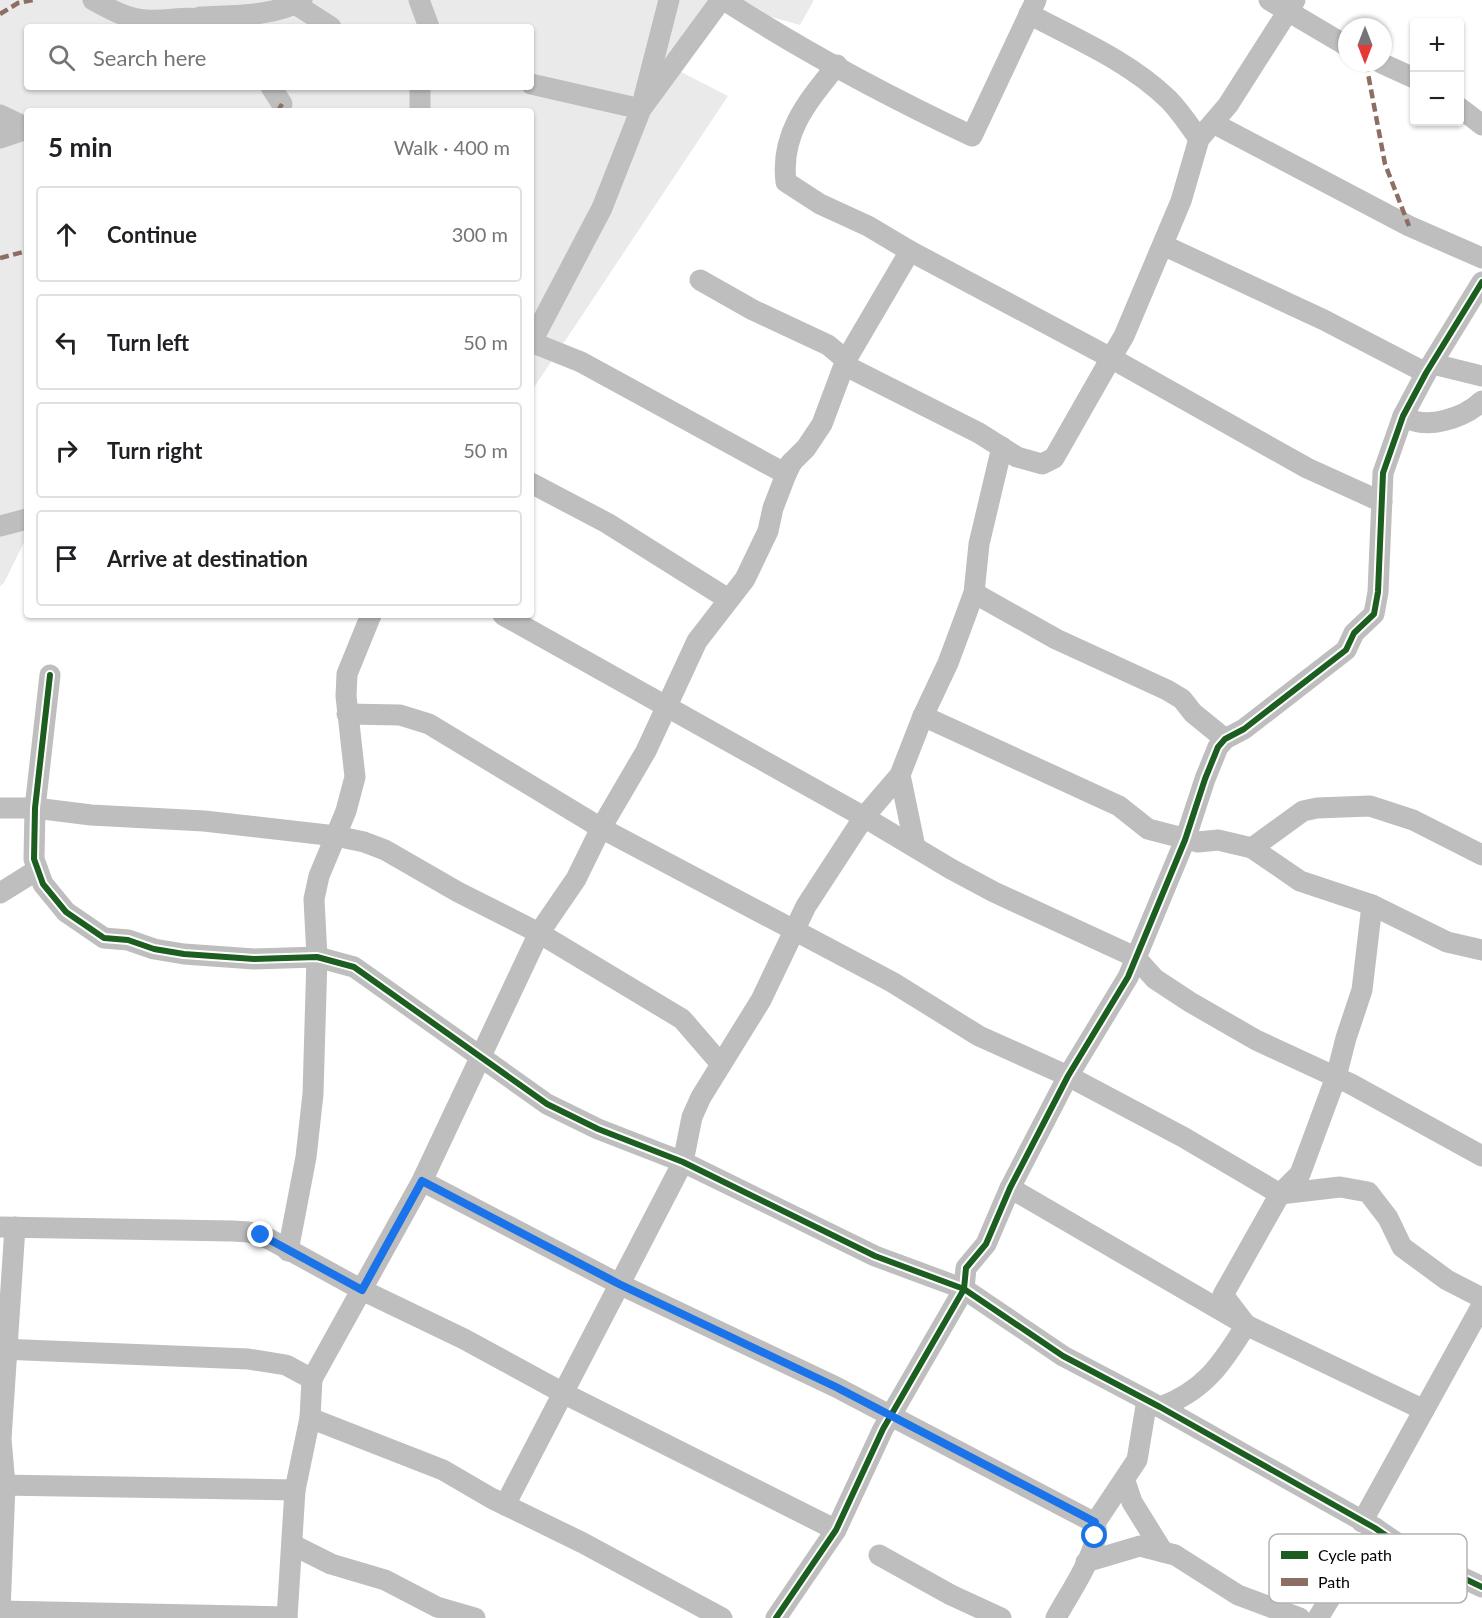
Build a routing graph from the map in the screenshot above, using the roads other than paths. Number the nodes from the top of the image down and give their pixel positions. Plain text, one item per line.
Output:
1 (93, 0) edge
2 (419, 0) edge
3 (669, 0) edge
4 (722, 0) edge
5 (1269, 0) edge
6 (298, 2) edge
7 (267, 5) edge
8 (1290, 6) edge
9 (1032, 7) edge
10 (209, 22) edge
11 (327, 24) edge
12 (428, 24) edge
13 (1338, 40) edge
14 (837, 65) junction
15 (1392, 68) edge
16 (1410, 76) edge
17 (534, 85) edge
18 (420, 90) edge
19 (420, 108) edge
20 (641, 109) junction
21 (1464, 111) edge
22 (0, 114) edge
23 (1482, 125) edge
24 (24, 127) edge
25 (24, 130) edge
26 (1206, 131) junction
27 (0, 138) edge
28 (1163, 245) junction
29 (910, 251) junction
30 (1482, 258) edge
31 (700, 280) dead end
32 (1482, 282) edge
33 (534, 338) edge
34 (534, 343) edge
35 (1111, 358) junction
36 (846, 363) junction
37 (1429, 369) junction
38 (1482, 376) edge
39 (1482, 401) edge
40 (1403, 416) junction
41 (1002, 447) junction
42 (786, 474) junction
43 (534, 485) edge
44 (1382, 502) junction
45 (24, 520) edge
46 (0, 526) edge
47 (974, 593) junction
48 (728, 599) junction
49 (368, 618) edge
50 (508, 618) edge
51 (50, 675) dead end
52 (667, 707) junction
53 (347, 714) junction
54 (923, 716) junction
55 (1225, 739) junction
56 (900, 775) junction
57 (0, 808) edge
58 (35, 808) junction
59 (864, 817) junction
60 (601, 828) junction
61 (336, 836) junction
62 (1185, 840) junction
63 (915, 847) junction
64 (1252, 848) junction
65 (1482, 855) edge
66 (37, 870) junction
67 (0, 893) edge
68 (1372, 904) junction
69 (795, 930) junction
70 (539, 933) junction
71 (1482, 950) edge
72 (317, 957) junction
73 (1135, 957) junction
74 (480, 1056) junction
75 (720, 1063) junction
76 (1068, 1076) junction
77 (1336, 1077) junction
78 (1482, 1156) edge
79 (683, 1162) junction
80 (422, 1181) junction
81 (1010, 1188) junction
82 (1280, 1194) junction
83 (7, 1227) edge
84 (288, 1251) junction
85 (619, 1284) junction
86 (964, 1289) junction
87 (362, 1290) junction
88 (1482, 1298) edge
89 (1482, 1305) edge
90 (1246, 1325) junction
91 (4, 1349) edge
92 (312, 1379) junction
93 (565, 1394) junction
94 (1153, 1403) junction
95 (1424, 1410) junction
96 (891, 1417) junction
97 (310, 1418) junction
98 (1125, 1481) junction
99 (2, 1485) edge
100 (295, 1490) junction
101 (505, 1505) junction
102 (1095, 1522) junction
103 (1369, 1525) junction
104 (836, 1530) junction
105 (1367, 1534) edge
106 (1383, 1534) edge
107 (293, 1545) junction
108 (1163, 1552) junction
109 (879, 1555) dead end
110 (1086, 1562) junction
111 (1467, 1580) edge
112 (1482, 1587) edge
113 (1327, 1603) edge
114 (0, 1611) edge
115 (287, 1618) edge
116 (475, 1618) edge
117 (722, 1618) edge
118 (776, 1618) edge
119 (1001, 1618) edge
120 (1056, 1618) edge
121 (1300, 1618) edge
122 (1318, 1618) edge

1 - 10 street
2 - 12 street
3 - 20 street
4 - 14 street
4 - 20 street
5 - 8 street
6 - 7 street
6 - 11 street
7 - 10 street
8 - 13 street
8 - 26 street
9 - 14 street
9 - 26 street
14 - 29 street
15 - 16 street
17 - 20 street
18 - 19 street
20 - 33 street
21 - 23 street
22 - 24 street
25 - 27 street
26 - 28 street
26 - 30 street
28 - 35 street
28 - 37 street
29 - 35 street
29 - 36 street
31 - 36 street
32 - 37 street
34 - 42 street
35 - 41 street
35 - 44 street
36 - 41 street
36 - 42 street
37 - 38 street
37 - 40 street
39 - 40 street
40 - 44 street
41 - 47 street
42 - 48 street
43 - 48 street
44 - 55 street
45 - 46 street
47 - 54 street
47 - 55 street
48 - 52 street
49 - 53 street
50 - 52 street
51 - 58 street
52 - 59 street
52 - 60 street
53 - 60 street
53 - 61 street
54 - 56 street
54 - 62 street
55 - 62 street
56 - 59 street
56 - 63 street
57 - 58 street
58 - 61 street
58 - 66 street
59 - 63 street
59 - 69 street
60 - 69 street
60 - 70 street
61 - 70 street
61 - 72 street
62 - 64 street
62 - 73 street
63 - 73 street
64 - 65 street
64 - 68 street
66 - 67 street
66 - 72 street
68 - 71 street
68 - 77 street
69 - 75 street
69 - 76 street
70 - 74 street
70 - 75 street
72 - 74 street
72 - 84 street
73 - 76 street
73 - 77 street
74 - 79 street
74 - 80 street
75 - 79 street
76 - 81 street
76 - 82 street
77 - 78 street
77 - 82 street
79 - 85 street
79 - 86 street
80 - 85 street
80 - 87 street
81 - 86 street
81 - 90 street
82 - 88 street
82 - 90 street
83 - 84 street
83 - 91 street
84 - 87 street
85 - 93 street
85 - 96 street
86 - 94 street
86 - 96 street
87 - 92 street
87 - 93 street
89 - 95 street
90 - 94 street
90 - 95 street
91 - 92 street
91 - 99 street
92 - 97 street
93 - 101 street
93 - 104 street
94 - 98 street
94 - 103 street
95 - 103 street
96 - 102 street
96 - 104 street
97 - 100 street
97 - 101 street
98 - 102 street
98 - 108 street
99 - 100 street
99 - 114 street
100 - 107 street
101 - 117 street
102 - 110 street
103 - 105 street
103 - 106 street
104 - 118 street
107 - 115 street
107 - 116 street
108 - 110 street
108 - 121 street
109 - 119 street
110 - 120 street
111 - 112 street
113 - 122 street
114 - 115 street

